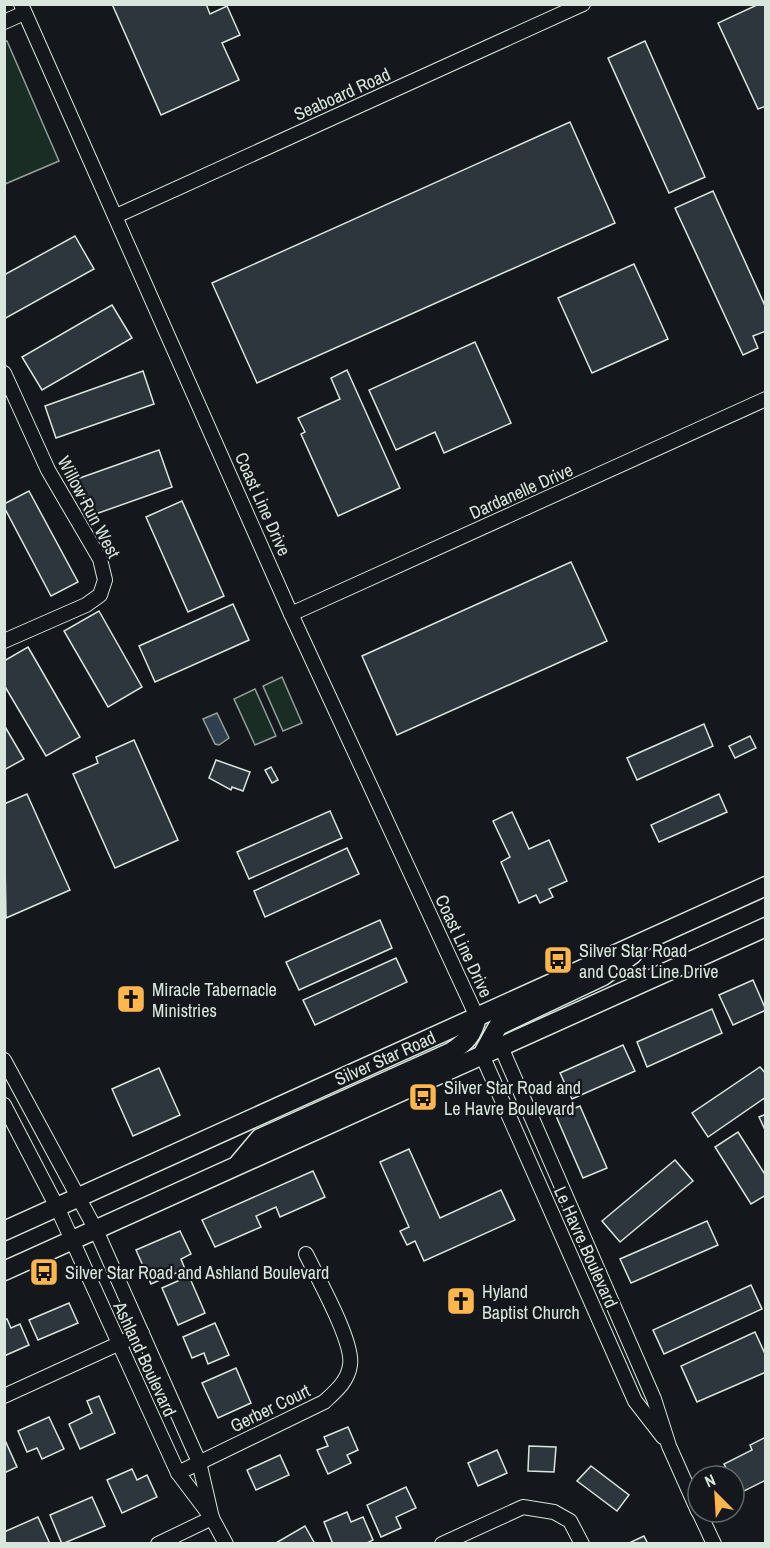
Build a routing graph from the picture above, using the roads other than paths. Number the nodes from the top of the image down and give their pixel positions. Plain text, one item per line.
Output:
1 (583, 4) edge
2 (23, 9) edge
3 (4, 22) edge
4 (116, 216) junction
5 (4, 374) edge
6 (765, 399) edge
7 (291, 614) junction
8 (4, 641) edge
9 (765, 886) edge
10 (765, 914) edge
11 (765, 927) edge
12 (661, 933) junction
13 (671, 970) junction
14 (477, 1017) junction
15 (501, 1047) junction
16 (482, 1056) junction
17 (4, 1060) edge
18 (4, 1106) edge
19 (236, 1167) junction
20 (80, 1197) junction
21 (57, 1208) junction
22 (96, 1230) junction
23 (4, 1231) edge
24 (72, 1241) junction
25 (306, 1254) dead end
26 (4, 1271) edge
27 (142, 1333) junction
28 (118, 1344) junction
29 (4, 1396) edge
30 (669, 1446) junction
31 (199, 1462) junction
32 (178, 1473) junction
33 (686, 1484) edge
34 (212, 1518) junction
35 (704, 1524) edge
36 (158, 1544) edge
37 (226, 1544) edge
38 (442, 1544) edge
39 (582, 1544) edge
40 (714, 1544) edge

1 - 4 street, Seaboard Road
2 - 3 street
2 - 4 street, Coast Line Drive
4 - 7 street, Coast Line Drive
5 - 8 street, Willow Run West
6 - 7 street, Dardanelle Drive
7 - 14 street, Coast Line Drive
9 - 12 main road, Silver Star Road
10 - 13 main road
11 - 13 main road, Silver Star Road
12 - 14 main road, Silver Star Road
12 - 16 main road
13 - 15 main road, Silver Star Road
14 - 19 main road
14 - 20 main road, Silver Star Road
15 - 16 main road, Silver Star Road
15 - 30 street, Le Havre Boulevard
16 - 19 main road, Silver Star Road
16 - 30 street, Le Havre Boulevard
17 - 20 street, Ashland Boulevard
18 - 21 street, Ashland Boulevard
19 - 22 main road, Silver Star Road
20 - 21 main road, Silver Star Road
20 - 22 street, Ashland Boulevard
21 - 23 main road, Silver Star Road
21 - 24 street, Ashland Boulevard
22 - 24 main road, Silver Star Road
22 - 27 street, Ashland Boulevard
24 - 26 main road, Silver Star Road
24 - 28 street, Ashland Boulevard
25 - 31 street, Gerber Court
27 - 28 street
27 - 31 street, Ashland Boulevard
28 - 29 street
28 - 32 street, Ashland Boulevard
30 - 33 street, Le Havre Boulevard
31 - 32 street, Gerber Court
31 - 34 street, Ashland Boulevard
32 - 34 street, Ashland Boulevard
34 - 36 street
34 - 37 street, Ashland Boulevard
35 - 40 street, Le Havre Boulevard
38 - 39 street

